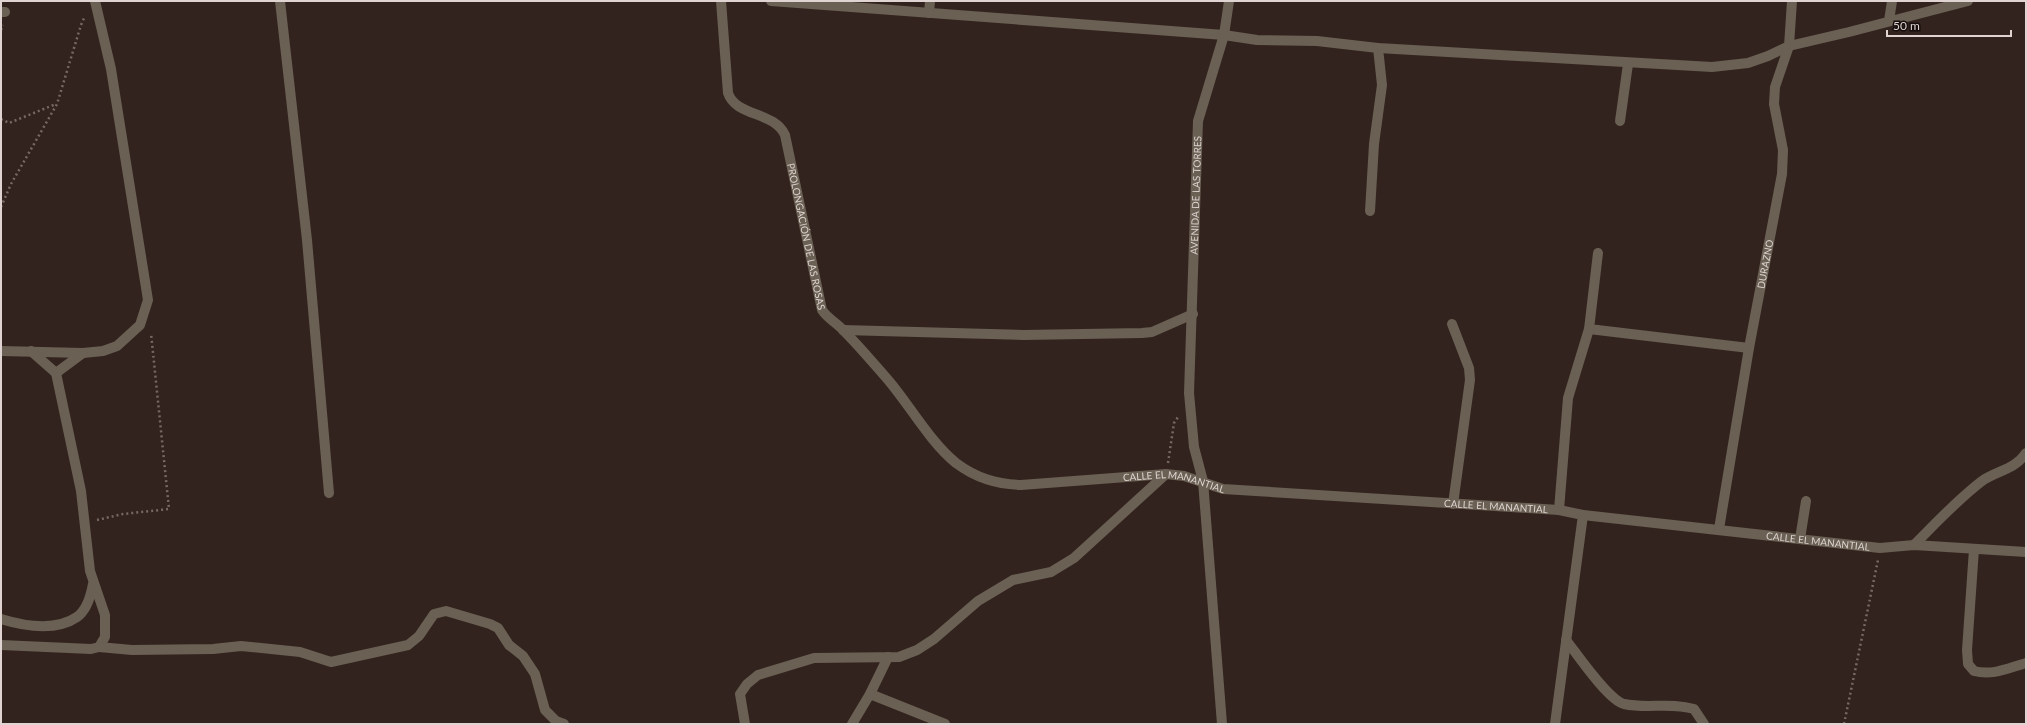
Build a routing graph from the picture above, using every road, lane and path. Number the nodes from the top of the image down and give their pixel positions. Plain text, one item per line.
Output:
1 (95, 1) edge
2 (280, 1) edge
3 (721, 1) edge
4 (771, 1) edge
5 (930, 1) edge
6 (1229, 1) edge
7 (1792, 1) edge
8 (1892, 1) edge
9 (1968, 1) edge
10 (87, 13) dead end
11 (929, 13) junction
12 (1889, 22) junction
13 (1224, 35) junction
14 (1789, 46) junction
15 (1378, 48) junction
16 (1628, 64) junction
17 (56, 104) junction
18 (1, 119) edge
19 (1620, 121) dead end
20 (1, 207) edge
21 (1370, 211) dead end
22 (1598, 254) dead end
23 (1193, 314) junction
24 (1452, 324) dead end
25 (1589, 329) junction
26 (843, 330) junction
27 (151, 331) dead end
28 (1749, 348) junction
29 (1, 351) edge
30 (31, 351) junction
31 (83, 353) junction
32 (56, 373) junction
33 (1189, 393) junction
34 (2026, 453) edge
35 (968, 472) joint
36 (1166, 474) junction
37 (1203, 481) junction
38 (329, 493) dead end
39 (1806, 501) dead end
40 (1453, 504) junction
41 (1559, 510) junction
42 (1583, 515) junction
43 (84, 524) junction
44 (1719, 529) junction
45 (1800, 539) junction
46 (1914, 545) junction
47 (1880, 548) junction
48 (1974, 549) junction
49 (2026, 552) edge
50 (93, 582) junction
51 (1, 619) edge
52 (1566, 640) junction
53 (1, 645) edge
54 (98, 647) junction
55 (888, 657) junction
56 (2026, 663) edge
57 (870, 694) junction
58 (564, 724) edge
59 (745, 724) edge
60 (852, 724) edge
61 (945, 724) edge
62 (1222, 724) edge
63 (1555, 724) edge
64 (1704, 724) edge
65 (1844, 724) edge

1 - 31 street
2 - 38 street
3 - 26 street, PROLONGACIÓN DE LAS ROSAS
4 - 11 street
5 - 11 street
6 - 13 street, AVENIDA DE LAS TORRES
7 - 14 street, DURAZNO
8 - 12 street
9 - 12 street
10 - 17 path
11 - 13 street
12 - 14 street
13 - 15 street
13 - 23 street, AVENIDA DE LAS TORRES
14 - 16 street
14 - 28 street, DURAZNO
15 - 16 street
15 - 21 street
16 - 19 street
17 - 18 path
17 - 20 path
22 - 25 street
23 - 26 street
23 - 33 street, AVENIDA DE LAS TORRES
24 - 40 street
25 - 28 street
25 - 41 street
26 - 35 street, PROLONGACIÓN DE LAS ROSAS
27 - 43 path
28 - 44 street, DURAZNO
29 - 30 street
30 - 31 street
30 - 32 street
31 - 32 street
32 - 43 street
33 - 36 path
33 - 37 street, AVENIDA DE LAS TORRES
34 - 46 street
35 - 36 street, CALLE EL MANANTIAL
36 - 37 street, CALLE EL MANANTIAL
36 - 55 street
37 - 40 street, CALLE EL MANANTIAL
37 - 62 street, AVENIDA DE LAS TORRES
39 - 45 street
40 - 41 street, CALLE EL MANANTIAL
41 - 42 street, CALLE EL MANANTIAL
42 - 44 street, CALLE EL MANANTIAL
42 - 52 street
43 - 50 street
44 - 45 street, CALLE EL MANANTIAL
45 - 47 street, CALLE EL MANANTIAL
46 - 47 street, CALLE EL MANANTIAL
46 - 48 street, CALLE EL MANANTIAL
47 - 65 path
48 - 49 street, CALLE EL MANANTIAL
48 - 56 street
50 - 51 street
50 - 54 street
52 - 63 street
52 - 64 street
53 - 54 street
54 - 58 street
55 - 57 street
55 - 59 street
57 - 60 street
57 - 61 street

